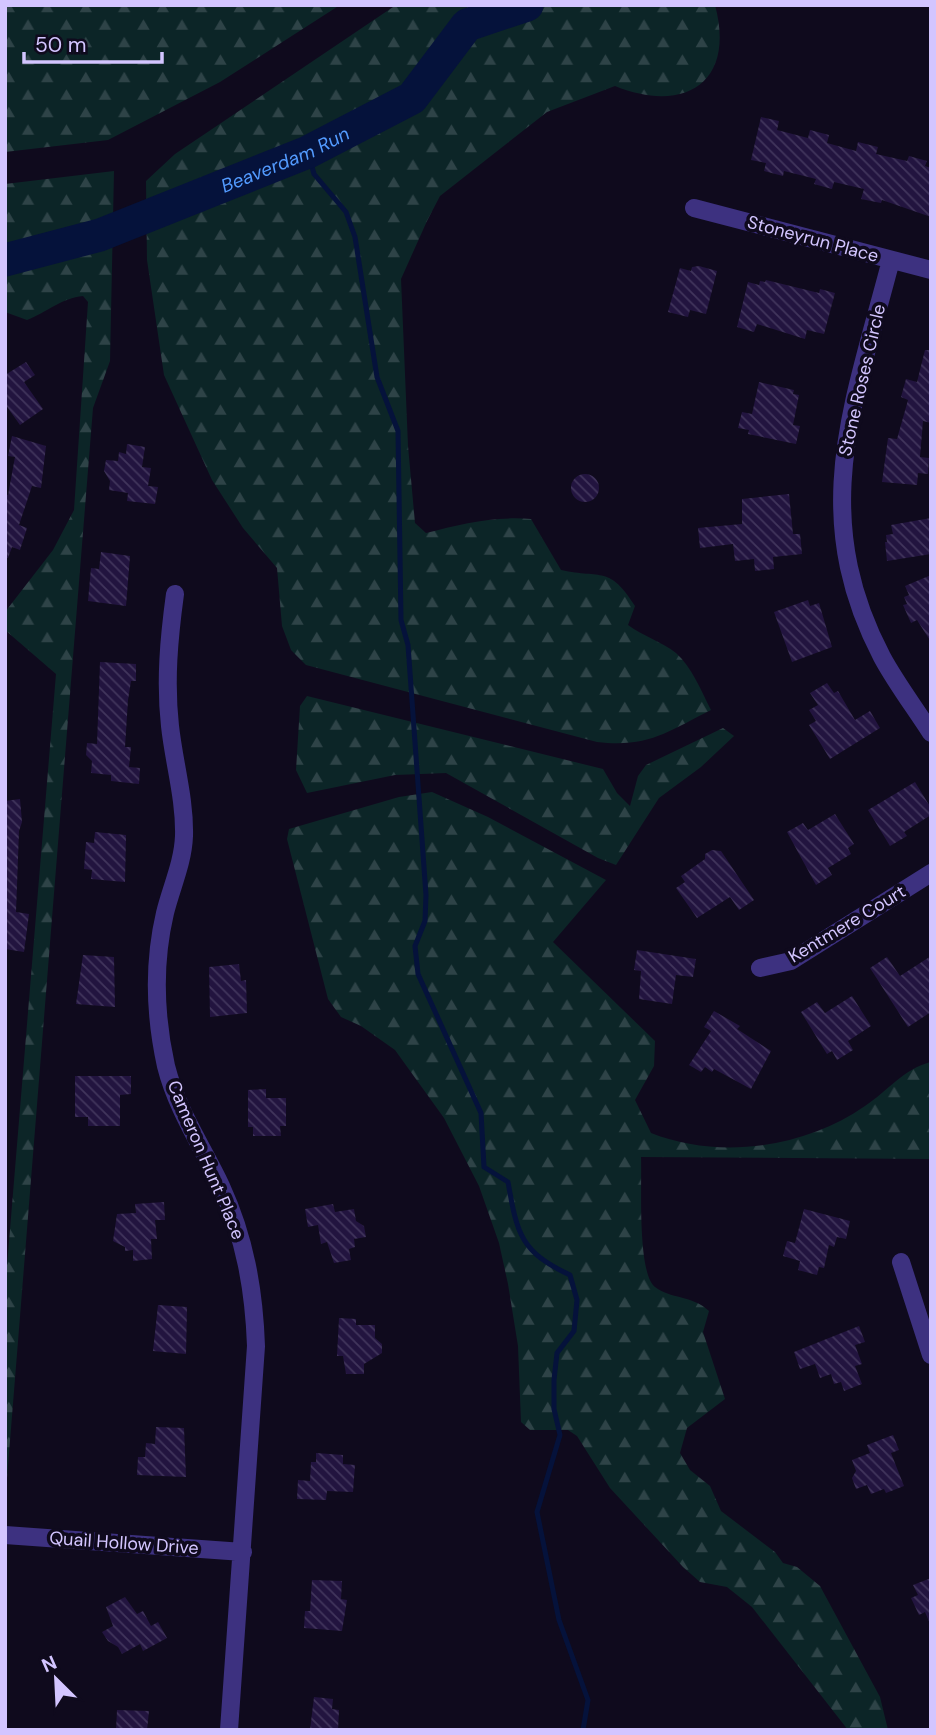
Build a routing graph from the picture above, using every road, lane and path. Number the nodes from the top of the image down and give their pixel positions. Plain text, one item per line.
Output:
1 (694, 208) dead end
2 (891, 260) junction
3 (931, 270) edge
4 (176, 594) dead end
5 (931, 733) edge
6 (931, 873) edge
7 (760, 968) dead end
8 (901, 1262) dead end
9 (931, 1355) edge
10 (5, 1535) edge
11 (243, 1552) junction
12 (229, 1730) edge

1 - 2 street, Stoneyrun Place
2 - 3 street, Stoneyrun Place
2 - 5 street, Stone Roses Circle
4 - 11 street, Cameron Hunt Place
6 - 7 street, Kentmere Court
8 - 9 street
10 - 11 street, Quail Hollow Drive
11 - 12 street, Cameron Hunt Place

